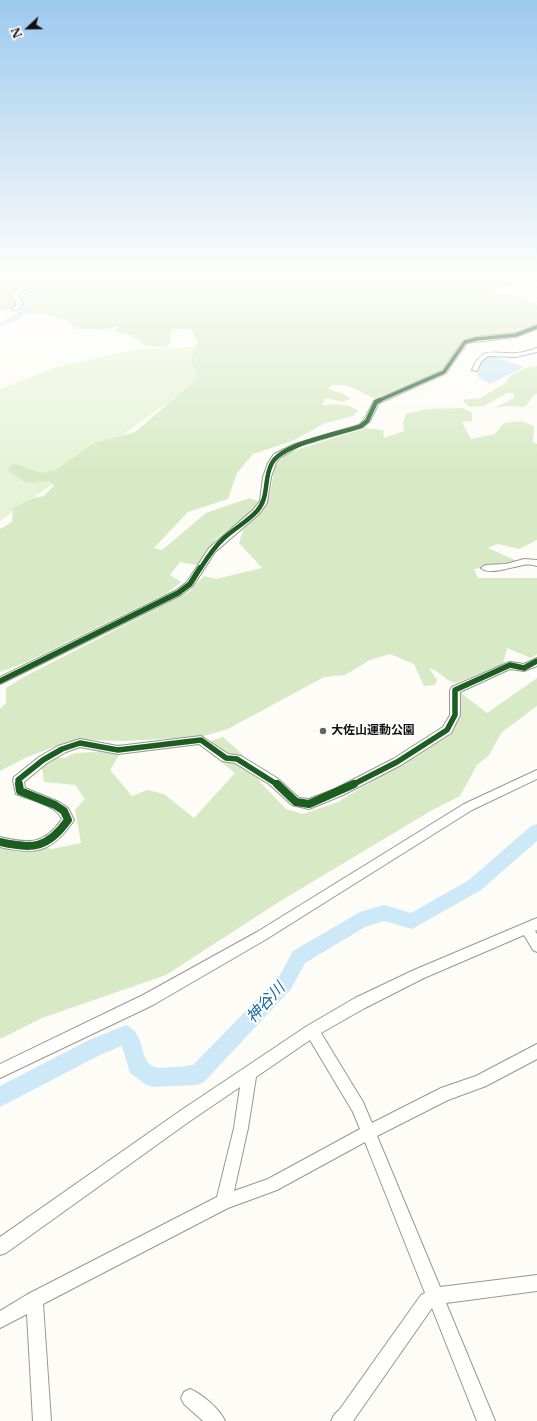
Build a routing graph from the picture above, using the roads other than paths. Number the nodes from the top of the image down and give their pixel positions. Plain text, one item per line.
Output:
1 (503, 336) edge
2 (537, 350) edge
3 (475, 370) dead end
4 (537, 563) edge
5 (485, 568) dead end
6 (537, 661) edge
7 (0, 681) edge
8 (537, 774) edge
9 (0, 842) edge
10 (532, 926) edge
11 (537, 946) edge
12 (312, 1031) junction
13 (537, 1051) edge
14 (0, 1071) edge
15 (250, 1072) junction
16 (369, 1132) junction
17 (224, 1202) junction
18 (0, 1247) edge
19 (537, 1283) edge
20 (435, 1296) junction
21 (34, 1300) junction
22 (0, 1320) edge
23 (190, 1398) dead end
24 (42, 1421) edge
25 (216, 1421) edge
26 (340, 1421) edge
27 (486, 1421) edge

1 - 7 street
2 - 3 street
4 - 5 street
6 - 9 street
8 - 14 street
10 - 11 street
10 - 12 street
12 - 15 street
12 - 16 street
13 - 16 street
15 - 17 street
15 - 18 street
16 - 17 street
16 - 20 street
17 - 21 street
19 - 20 street
20 - 26 street
20 - 27 street
21 - 22 street
21 - 24 street
23 - 25 street

